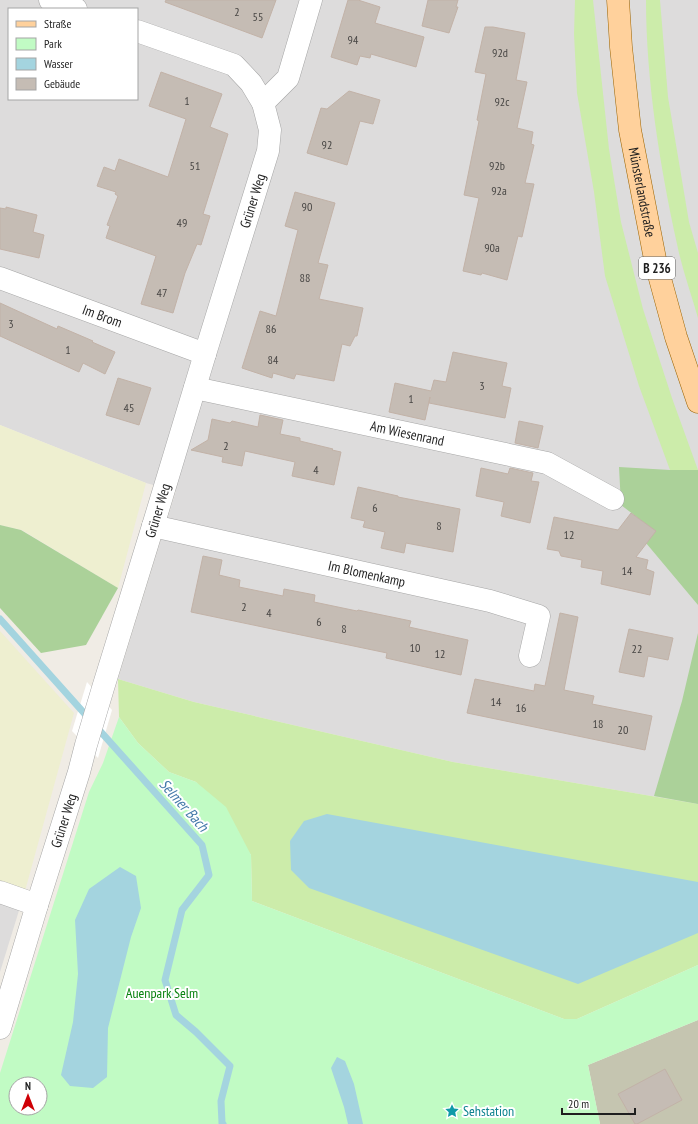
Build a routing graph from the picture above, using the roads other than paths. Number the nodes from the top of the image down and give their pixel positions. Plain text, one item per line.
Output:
1 (50, 0) edge
2 (311, 0) edge
3 (618, 0) edge
4 (73, 8) edge
5 (138, 31) edge
6 (263, 103) junction
7 (0, 278) edge
8 (205, 354) junction
9 (195, 388) junction
10 (698, 402) edge
11 (612, 499) dead end
12 (153, 526) junction
13 (530, 656) dead end
14 (0, 892) edge
15 (37, 905) junction
16 (0, 1028) edge

1 - 4 street
2 - 6 street
3 - 10 main road, Münsterlandstraße / B 236
5 - 6 street, Grüner Weg
6 - 8 street, Grüner Weg
7 - 8 street, Im Brom
8 - 9 street, Grüner Weg
9 - 11 street, Am Wiesenrand
9 - 12 street, Grüner Weg
12 - 13 street, Im Blomenkamp
12 - 15 street, Grüner Weg
14 - 15 street
15 - 16 street, Grüner Weg

